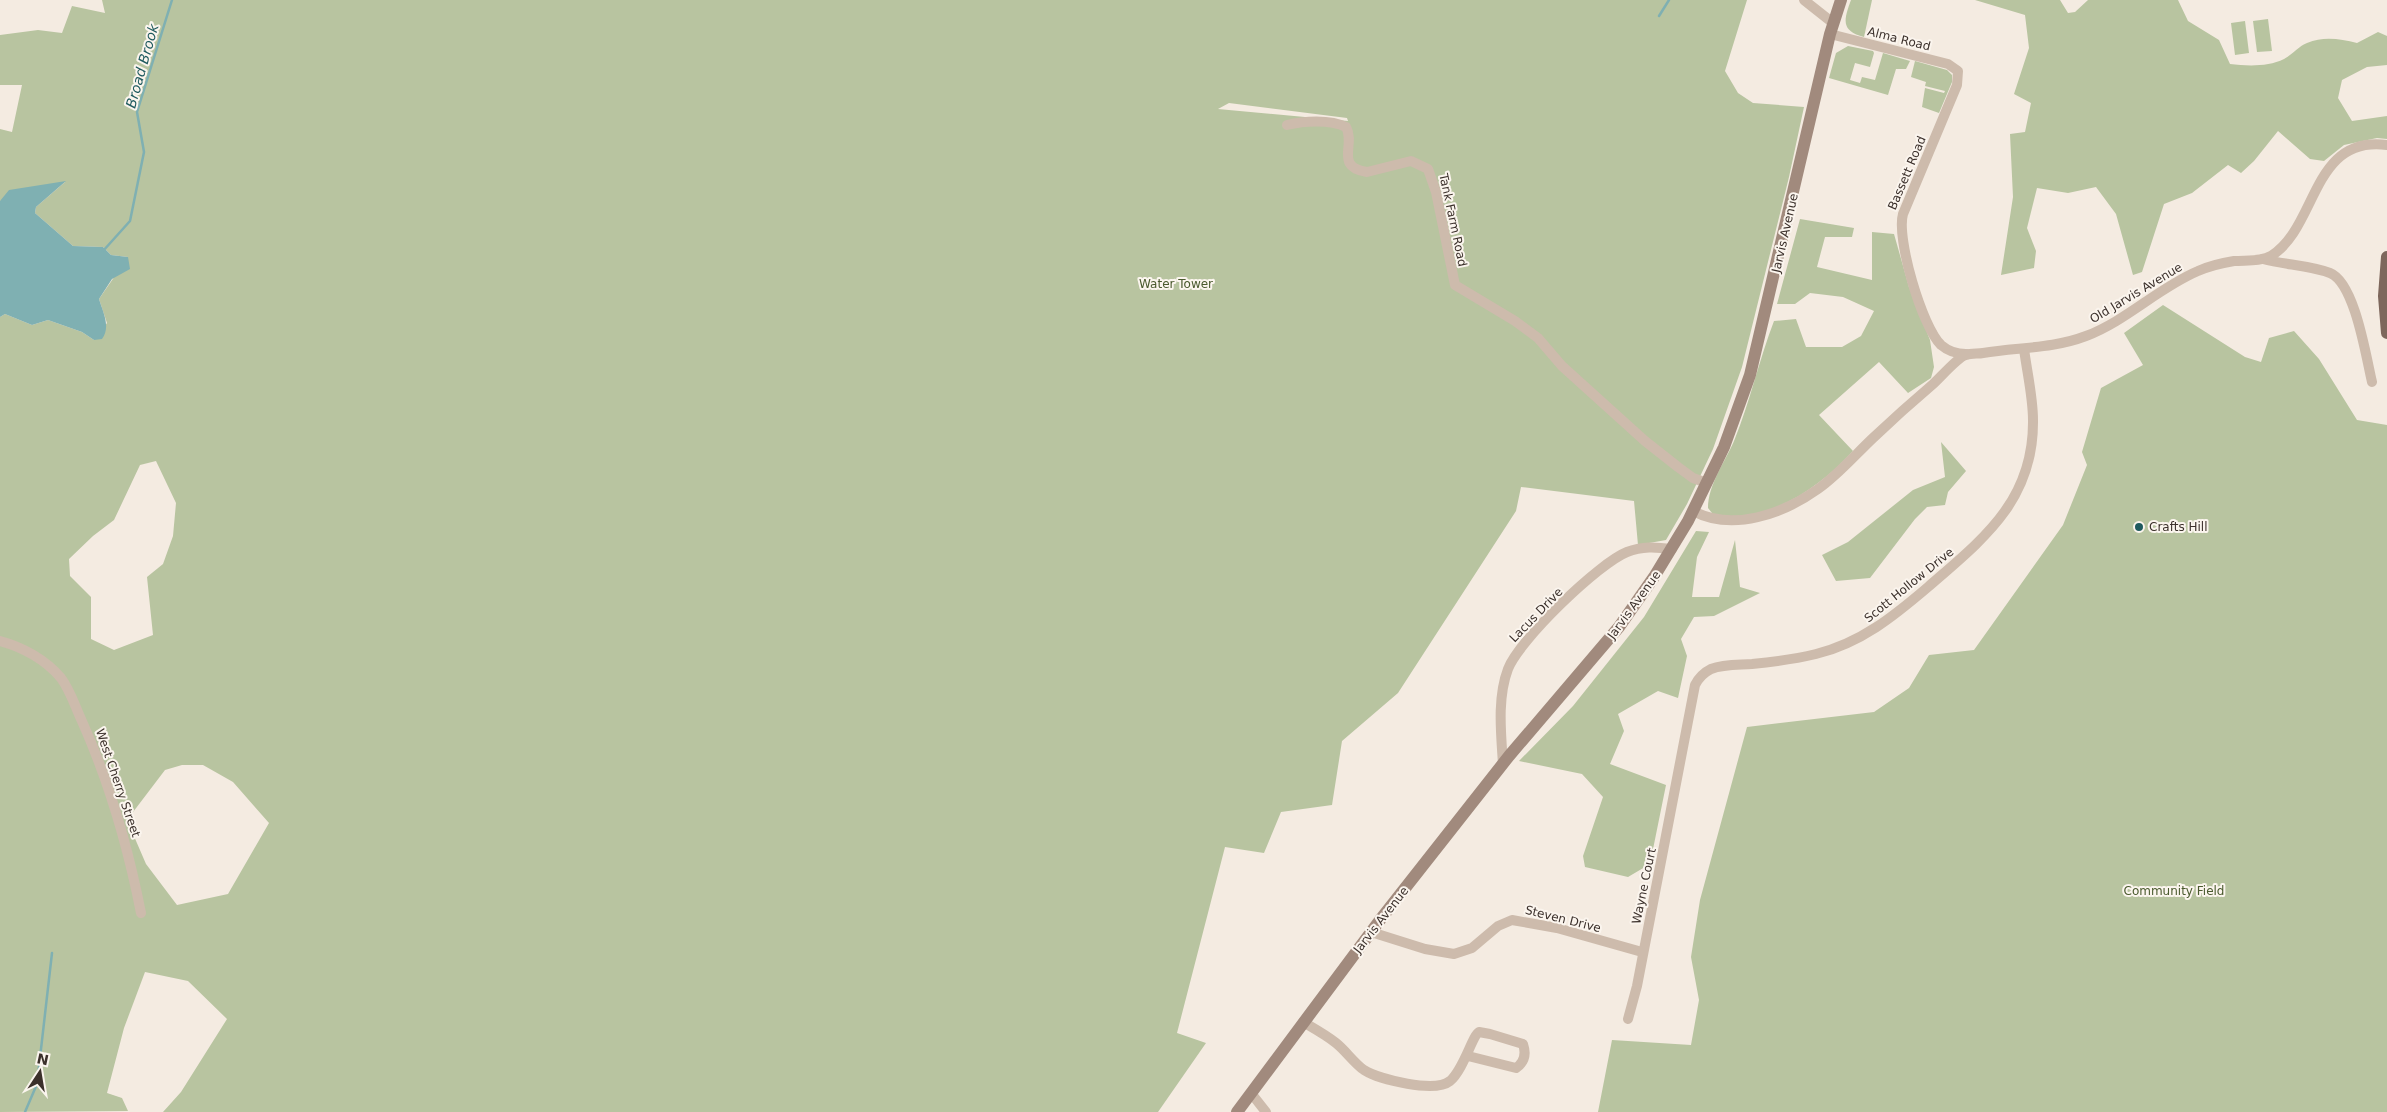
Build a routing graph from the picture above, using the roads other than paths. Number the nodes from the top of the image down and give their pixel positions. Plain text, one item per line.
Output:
1 (1804, 0) edge
2 (1841, 0) edge
3 (1832, 29) junction
4 (1958, 71) joint
5 (1286, 125) dead end
6 (2387, 145) edge
7 (2387, 257) edge
8 (2262, 259) junction
9 (2387, 333) edge
10 (2024, 349) junction
11 (1966, 354) junction
12 (2372, 382) dead end
13 (1708, 483) junction
14 (1693, 511) junction
15 (1672, 549) junction
16 (0, 641) edge
17 (1680, 756) joint
18 (1503, 764) junction
19 (141, 913) dead end
20 (1371, 932) junction
21 (1642, 952) junction
22 (1628, 1019) dead end
23 (1304, 1022) junction
24 (1468, 1056) junction
25 (1251, 1093) junction
26 (1237, 1112) edge
27 (1266, 1112) edge

1 - 3 street
2 - 3 street, Jarvis Avenue
3 - 4 street, Alma Road
3 - 13 street, Jarvis Avenue
4 - 11 street, Bassett Road
5 - 13 street, Tank Farm Road
6 - 8 street, Old Jarvis Avenue
7 - 9 main road
8 - 10 street, Old Jarvis Avenue
8 - 12 street
10 - 11 street, Old Jarvis Avenue
10 - 17 street, Scott Hollow Drive
11 - 14 street
13 - 14 street, Jarvis Avenue
14 - 15 street, Jarvis Avenue
15 - 18 street, Jarvis Avenue
15 - 18 street, Lacus Drive
16 - 19 street, West Cherry Street
17 - 21 street, Wayne Court
18 - 20 street, Jarvis Avenue
20 - 21 street, Steven Drive
20 - 23 street, Jarvis Avenue
21 - 22 street, Wayne Court
23 - 24 street
23 - 25 street, Jarvis Avenue
24 - 24 street
25 - 26 street, Jarvis Avenue
25 - 27 street

